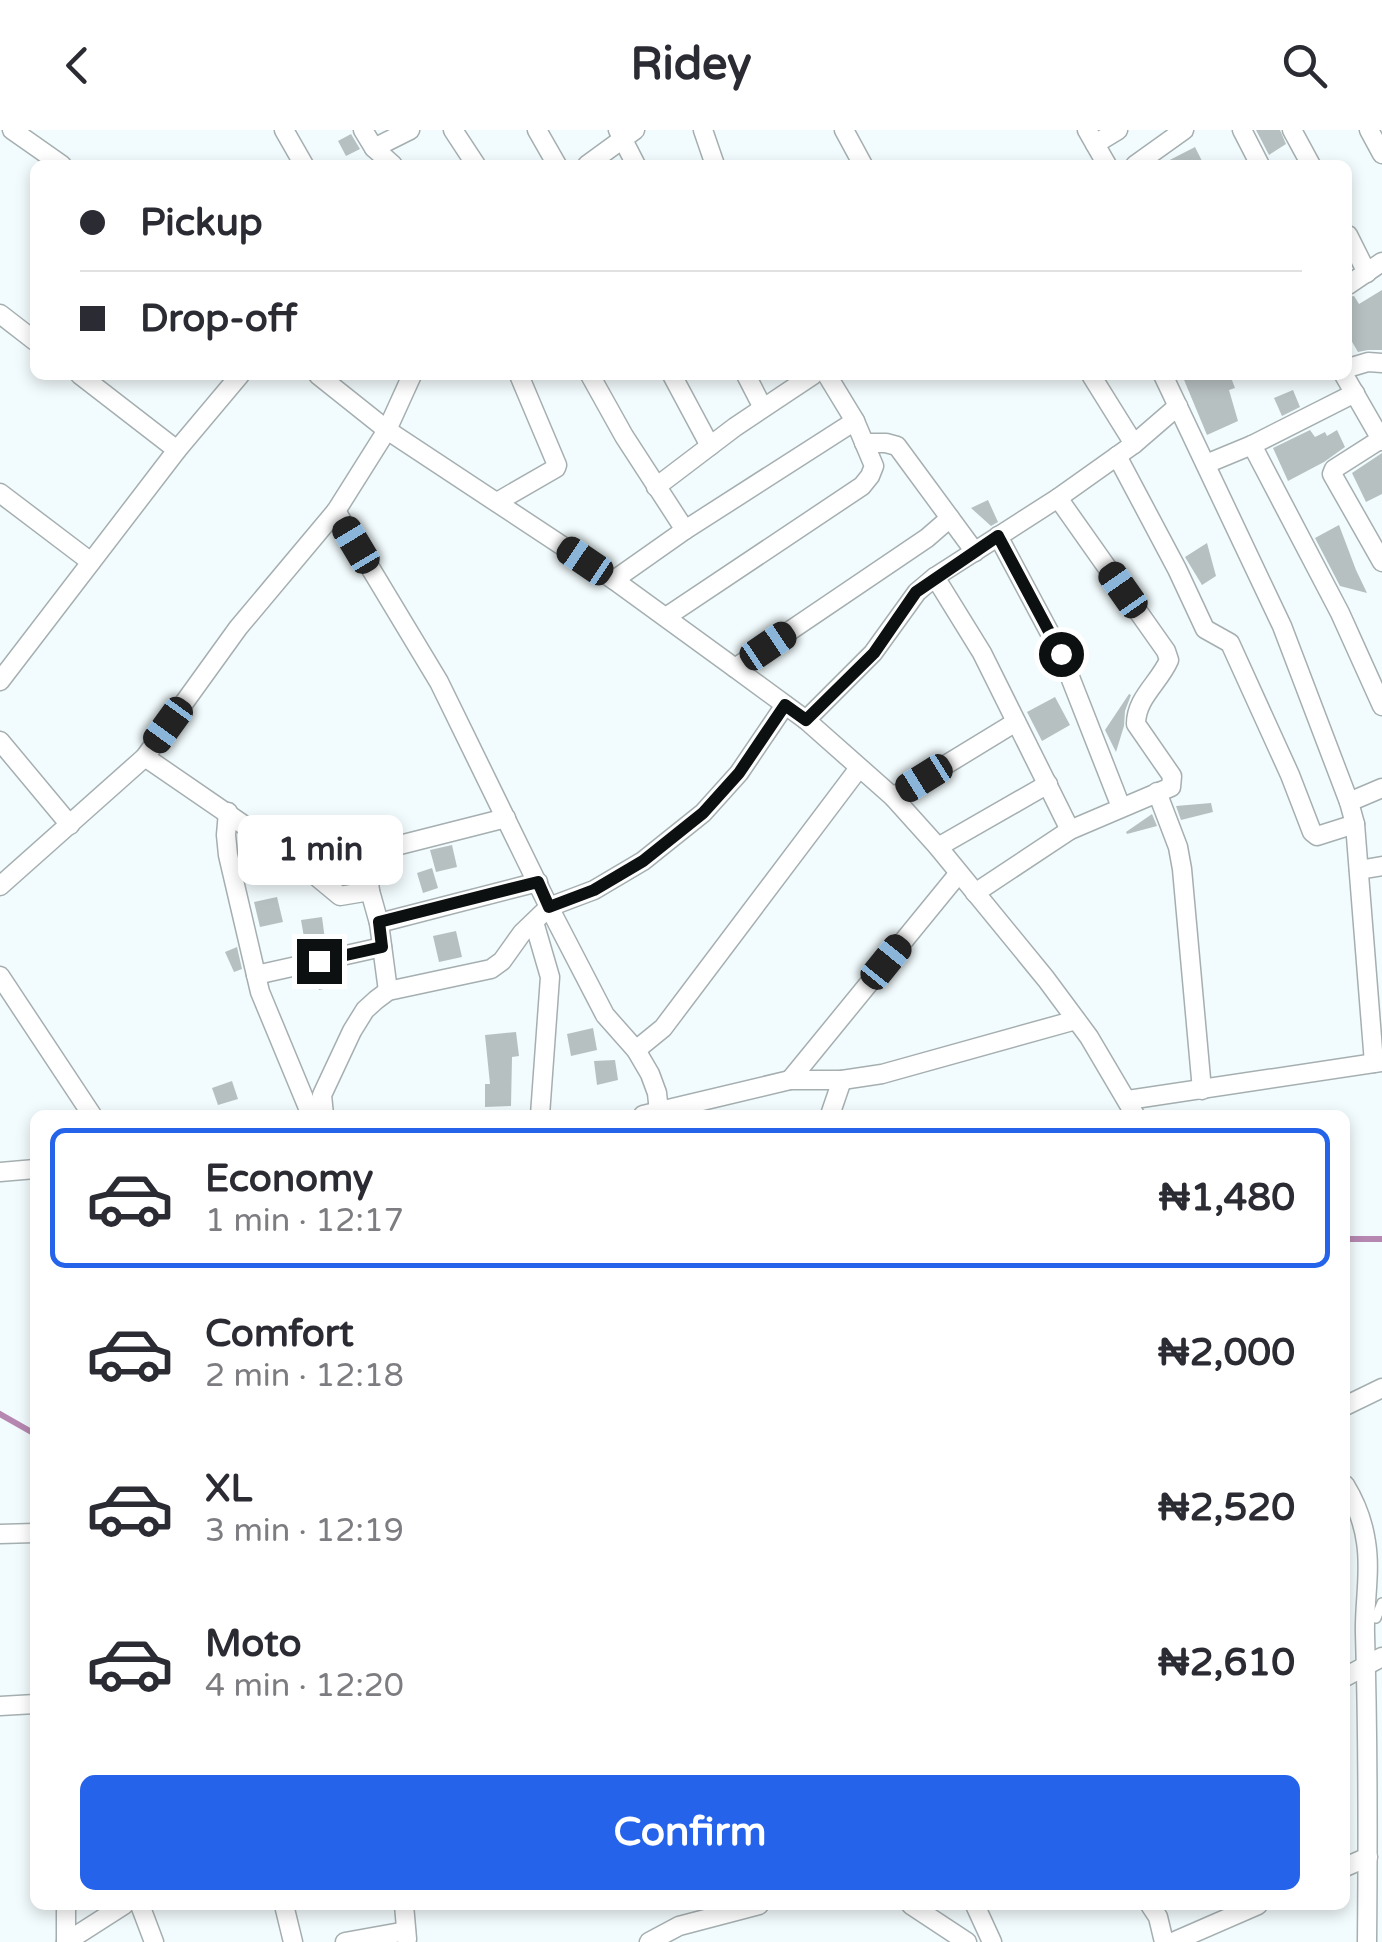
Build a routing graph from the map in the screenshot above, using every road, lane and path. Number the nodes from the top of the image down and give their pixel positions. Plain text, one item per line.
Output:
1 (12, 130) edge
2 (284, 130) edge
3 (362, 130) edge
4 (410, 130) edge
5 (453, 130) edge
6 (537, 130) edge
7 (703, 130) edge
8 (844, 130) edge
9 (1118, 130) edge
10 (1184, 130) edge
11 (1242, 130) edge
12 (1292, 130) edge
13 (1369, 130) edge
14 (625, 133) edge
15 (1091, 137) edge
16 (374, 148) junction
17 (1382, 154) edge
18 (55, 160) edge
19 (301, 160) edge
20 (387, 160) edge
21 (473, 160) edge
22 (554, 160) edge
23 (593, 160) edge
24 (634, 160) edge
25 (713, 160) edge
26 (860, 160) edge
27 (1104, 160) edge
28 (1141, 160) edge
29 (1257, 160) edge
30 (1308, 160) edge
31 (1352, 240) edge
32 (1375, 268) edge
33 (1352, 283) edge
34 (0, 314) edge
35 (30, 337) edge
36 (1382, 363) edge
37 (1352, 367) edge
38 (86, 380) edge
39 (236, 380) edge
40 (324, 380) edge
41 (410, 380) edge
42 (521, 380) edge
43 (593, 380) edge
44 (675, 380) edge
45 (749, 380) edge
46 (805, 380) edge
47 (831, 380) edge
48 (1093, 380) edge
49 (1168, 380) edge
50 (1347, 380) edge
51 (1355, 393) junction
52 (1178, 406) junction
53 (763, 408) junction
54 (855, 422) junction
55 (387, 430) junction
56 (1381, 440) edge
57 (864, 444) junction
58 (1134, 444) junction
59 (1252, 445) junction
60 (710, 446) junction
61 (177, 450) junction
62 (1117, 456) junction
63 (1206, 464) junction
64 (656, 488) junction
65 (0, 493) edge
66 (1058, 498) junction
67 (497, 502) junction
68 (336, 511) junction
69 (950, 518) junction
70 (684, 530) junction
71 (1376, 535) edge
72 (998, 536) junction
73 (975, 552) junction
74 (91, 562) junction
75 (1382, 562) edge
76 (935, 578) junction
77 (614, 580) junction
78 (666, 618) junction
79 (736, 668) junction
80 (0, 682) edge
81 (785, 705) junction
82 (1382, 706) edge
83 (806, 720) junction
84 (1016, 722) junction
85 (0, 741) edge
86 (144, 757) junction
87 (859, 768) junction
88 (1048, 784) junction
89 (1382, 788) edge
90 (1157, 792) junction
91 (893, 797) junction
92 (1349, 802) junction
93 (1121, 807) junction
94 (228, 812) junction
95 (506, 818) junction
96 (1355, 824) junction
97 (70, 825) junction
98 (1070, 830) junction
99 (938, 847) junction
100 (1382, 866) edge
101 (1359, 870) junction
102 (959, 873) junction
103 (538, 882) junction
104 (0, 886) edge
105 (370, 891) junction
106 (975, 893) junction
107 (549, 907) junction
108 (379, 922) junction
109 (534, 922) junction
110 (1373, 928) edge
111 (382, 947) junction
112 (256, 975) junction
113 (0, 976) edge
114 (1376, 988) edge
115 (388, 990) junction
116 (1076, 1020) junction
117 (636, 1050) junction
118 (1378, 1062) edge
119 (790, 1080) junction
120 (842, 1080) junction
121 (1202, 1090) junction
122 (1132, 1108) edge
123 (89, 1110) edge
124 (315, 1110) edge
125 (318, 1110) edge
126 (540, 1110) edge
127 (652, 1110) edge
128 (667, 1110) edge
129 (832, 1110) edge
130 (30, 1169) edge
131 (0, 1172) edge
132 (1382, 1388) edge
133 (1350, 1404) edge
134 (1350, 1492) edge
135 (30, 1533) edge
136 (0, 1534) edge
137 (1376, 1614) edge
138 (1374, 1661) edge
139 (1350, 1675) edge
140 (30, 1704) edge
141 (0, 1706) edge
142 (1368, 1858) junction
143 (1350, 1866) edge
144 (66, 1910) edge
145 (116, 1910) edge
146 (142, 1910) edge
147 (285, 1910) edge
148 (404, 1910) edge
149 (745, 1910) edge
150 (919, 1910) edge
151 (1153, 1910) edge
152 (1247, 1910) edge
153 (979, 1911) edge
154 (680, 1934) edge
155 (407, 1936) edge
156 (66, 1942) edge
157 (154, 1942) edge
158 (294, 1942) edge
159 (345, 1942) edge
160 (650, 1942) edge
161 (968, 1942) edge
162 (992, 1942) edge
163 (1164, 1942) edge
164 (1173, 1942) edge
165 (1367, 1942) edge

1 - 18 street
2 - 19 street
3 - 16 street
4 - 16 street
5 - 21 street
6 - 22 street
7 - 25 street
8 - 26 street
9 - 15 street
10 - 28 street
11 - 29 street
12 - 30 street
13 - 17 street
14 - 23 street
14 - 24 street
15 - 27 street
16 - 20 street
31 - 32 street
32 - 33 street
34 - 35 street
36 - 37 street
38 - 61 street
39 - 61 street
40 - 55 street
41 - 55 street
42 - 67 street
43 - 64 street
44 - 60 street
45 - 53 street
46 - 53 street
47 - 54 street
48 - 58 street
49 - 52 street
50 - 51 street
51 - 56 street
51 - 59 street
52 - 58 street
52 - 63 street
53 - 60 street
54 - 57 street
54 - 70 street
55 - 67 street
55 - 68 street
56 - 71 street
57 - 69 street
57 - 78 street
58 - 62 street
59 - 63 street
59 - 82 street
60 - 64 street
61 - 74 street
62 - 66 street
62 - 96 street
63 - 92 street
64 - 70 street
65 - 74 street
66 - 72 street
66 - 90 street
67 - 77 street
68 - 86 street
68 - 95 street
69 - 73 street
69 - 79 street
70 - 77 street
71 - 75 street
72 - 73 street
72 - 93 street
73 - 76 street
74 - 80 street
76 - 83 street
76 - 84 street
77 - 78 street
78 - 79 street
79 - 81 street
81 - 83 street
81 - 107 street
83 - 87 street
84 - 88 street
84 - 91 street
85 - 97 street
86 - 94 street
86 - 97 street
87 - 91 street
87 - 117 street
88 - 98 street
88 - 99 street
89 - 92 street
90 - 93 street
90 - 121 street
91 - 99 street
92 - 96 street
93 - 98 street
94 - 105 street
94 - 112 street
95 - 103 street
95 - 105 street
96 - 101 street
97 - 104 street
98 - 106 street
99 - 102 street
100 - 101 street
101 - 110 street
102 - 106 street
102 - 119 street
103 - 107 street
103 - 108 street
105 - 108 street
106 - 116 street
107 - 109 street
107 - 117 street
108 - 111 street
109 - 115 street
109 - 126 street
110 - 114 street
111 - 112 street
111 - 115 street
112 - 124 street
113 - 123 street
114 - 118 street
115 - 125 street
116 - 120 street
116 - 122 street
117 - 127 street
118 - 121 street
119 - 120 street
119 - 128 street
120 - 129 street
121 - 122 street
130 - 131 street
132 - 133 street
134 - 137 street
135 - 136 street
137 - 138 street
138 - 139 street
138 - 142 street
140 - 141 street
142 - 143 street
142 - 165 street
144 - 156 street
145 - 156 street
146 - 157 street
147 - 158 street
148 - 155 street
149 - 154 street
150 - 161 street
151 - 163 street
152 - 164 street
153 - 162 street
154 - 160 street
155 - 159 street

